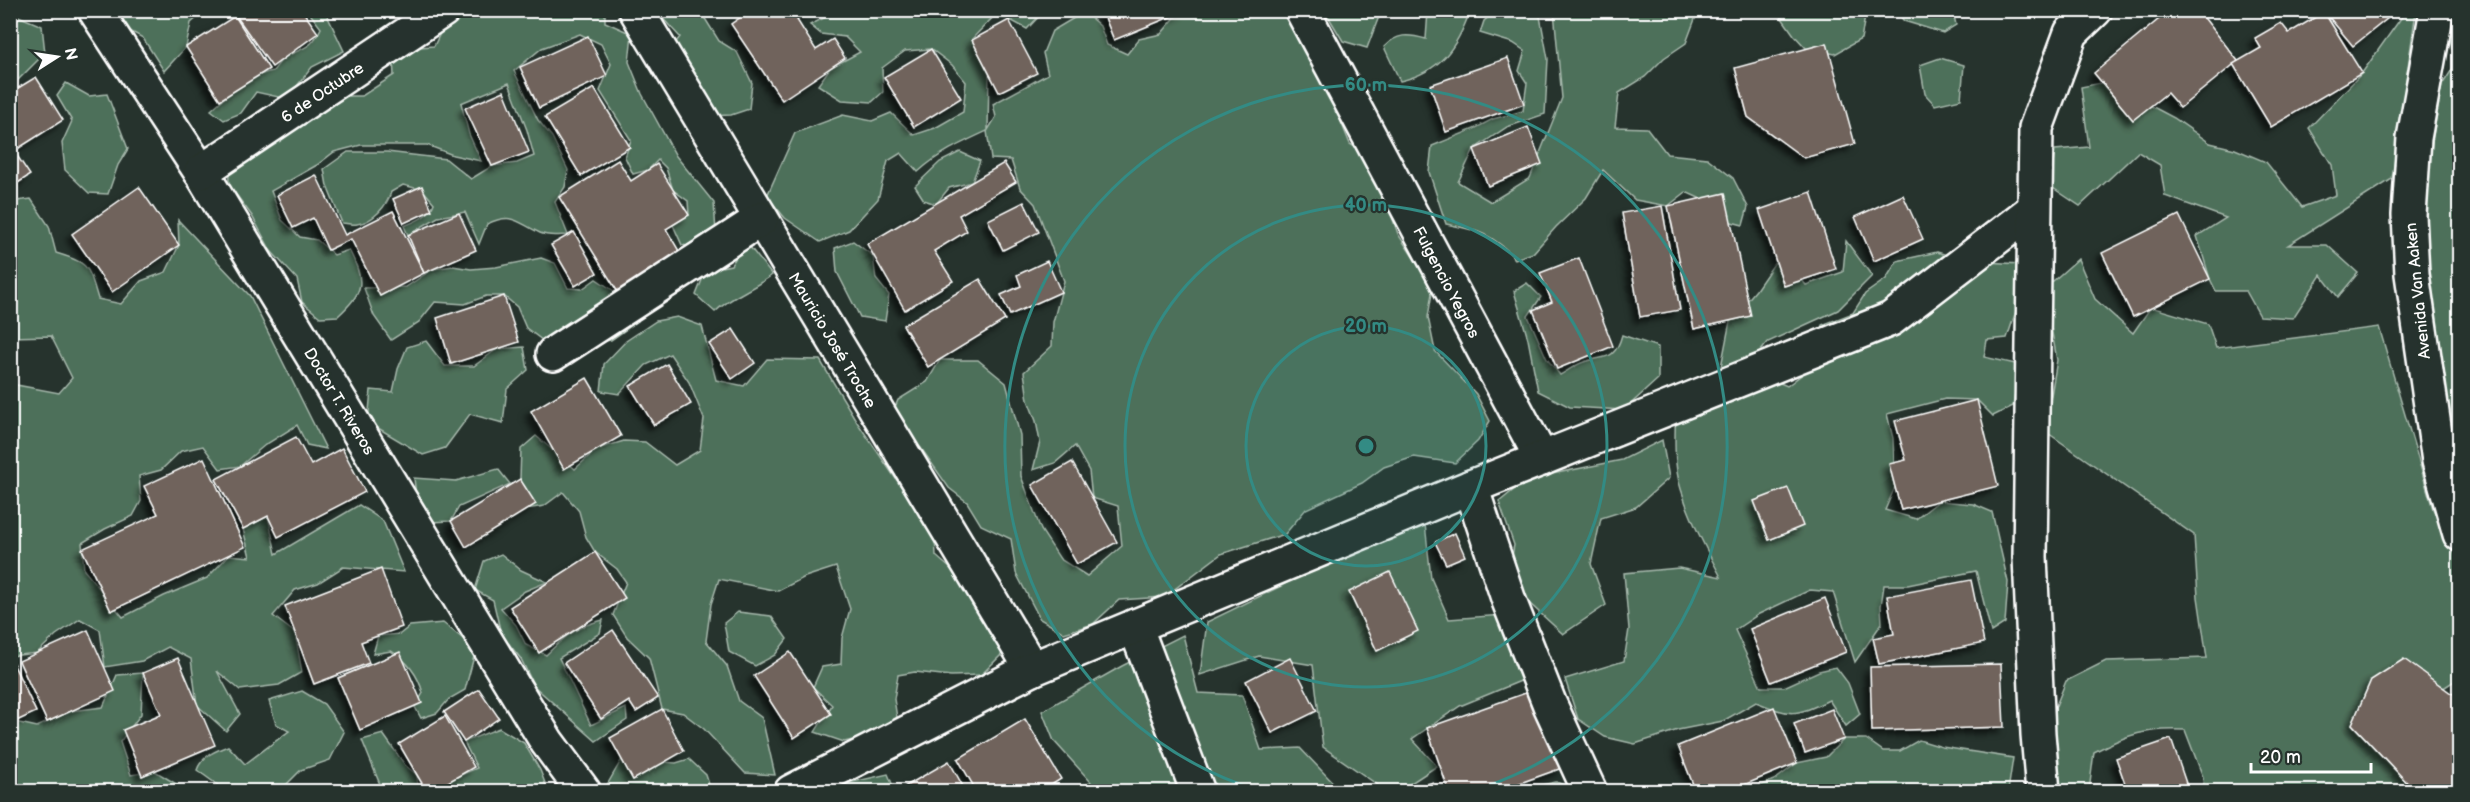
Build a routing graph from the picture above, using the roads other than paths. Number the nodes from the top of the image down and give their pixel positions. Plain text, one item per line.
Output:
1 (95, 10) edge
2 (442, 10) edge
3 (636, 10) edge
4 (1302, 10) edge
5 (2095, 10) edge
6 (2437, 10) edge
7 (201, 172) junction
8 (2034, 209) junction
9 (760, 219) junction
10 (553, 354) dead end
11 (1542, 459) junction
12 (1472, 487) junction
13 (2460, 534) edge
14 (1135, 626) junction
15 (1032, 669) junction
16 (584, 792) edge
17 (791, 792) edge
18 (1198, 792) edge
19 (1590, 792) edge
20 (2043, 792) edge

1 - 7 street, Doctor T. Riveros
2 - 7 street, 6 de Octubre
3 - 9 street, Mauricio José Troche
4 - 11 street, Fulgencio Yegros
5 - 8 street
6 - 13 street, Avenida Van Aaken
7 - 16 street, Doctor T. Riveros
8 - 11 street
8 - 20 street
9 - 10 street
9 - 15 street, Mauricio José Troche
11 - 12 street
12 - 14 street
12 - 19 street
14 - 15 street
14 - 18 street
15 - 17 street

